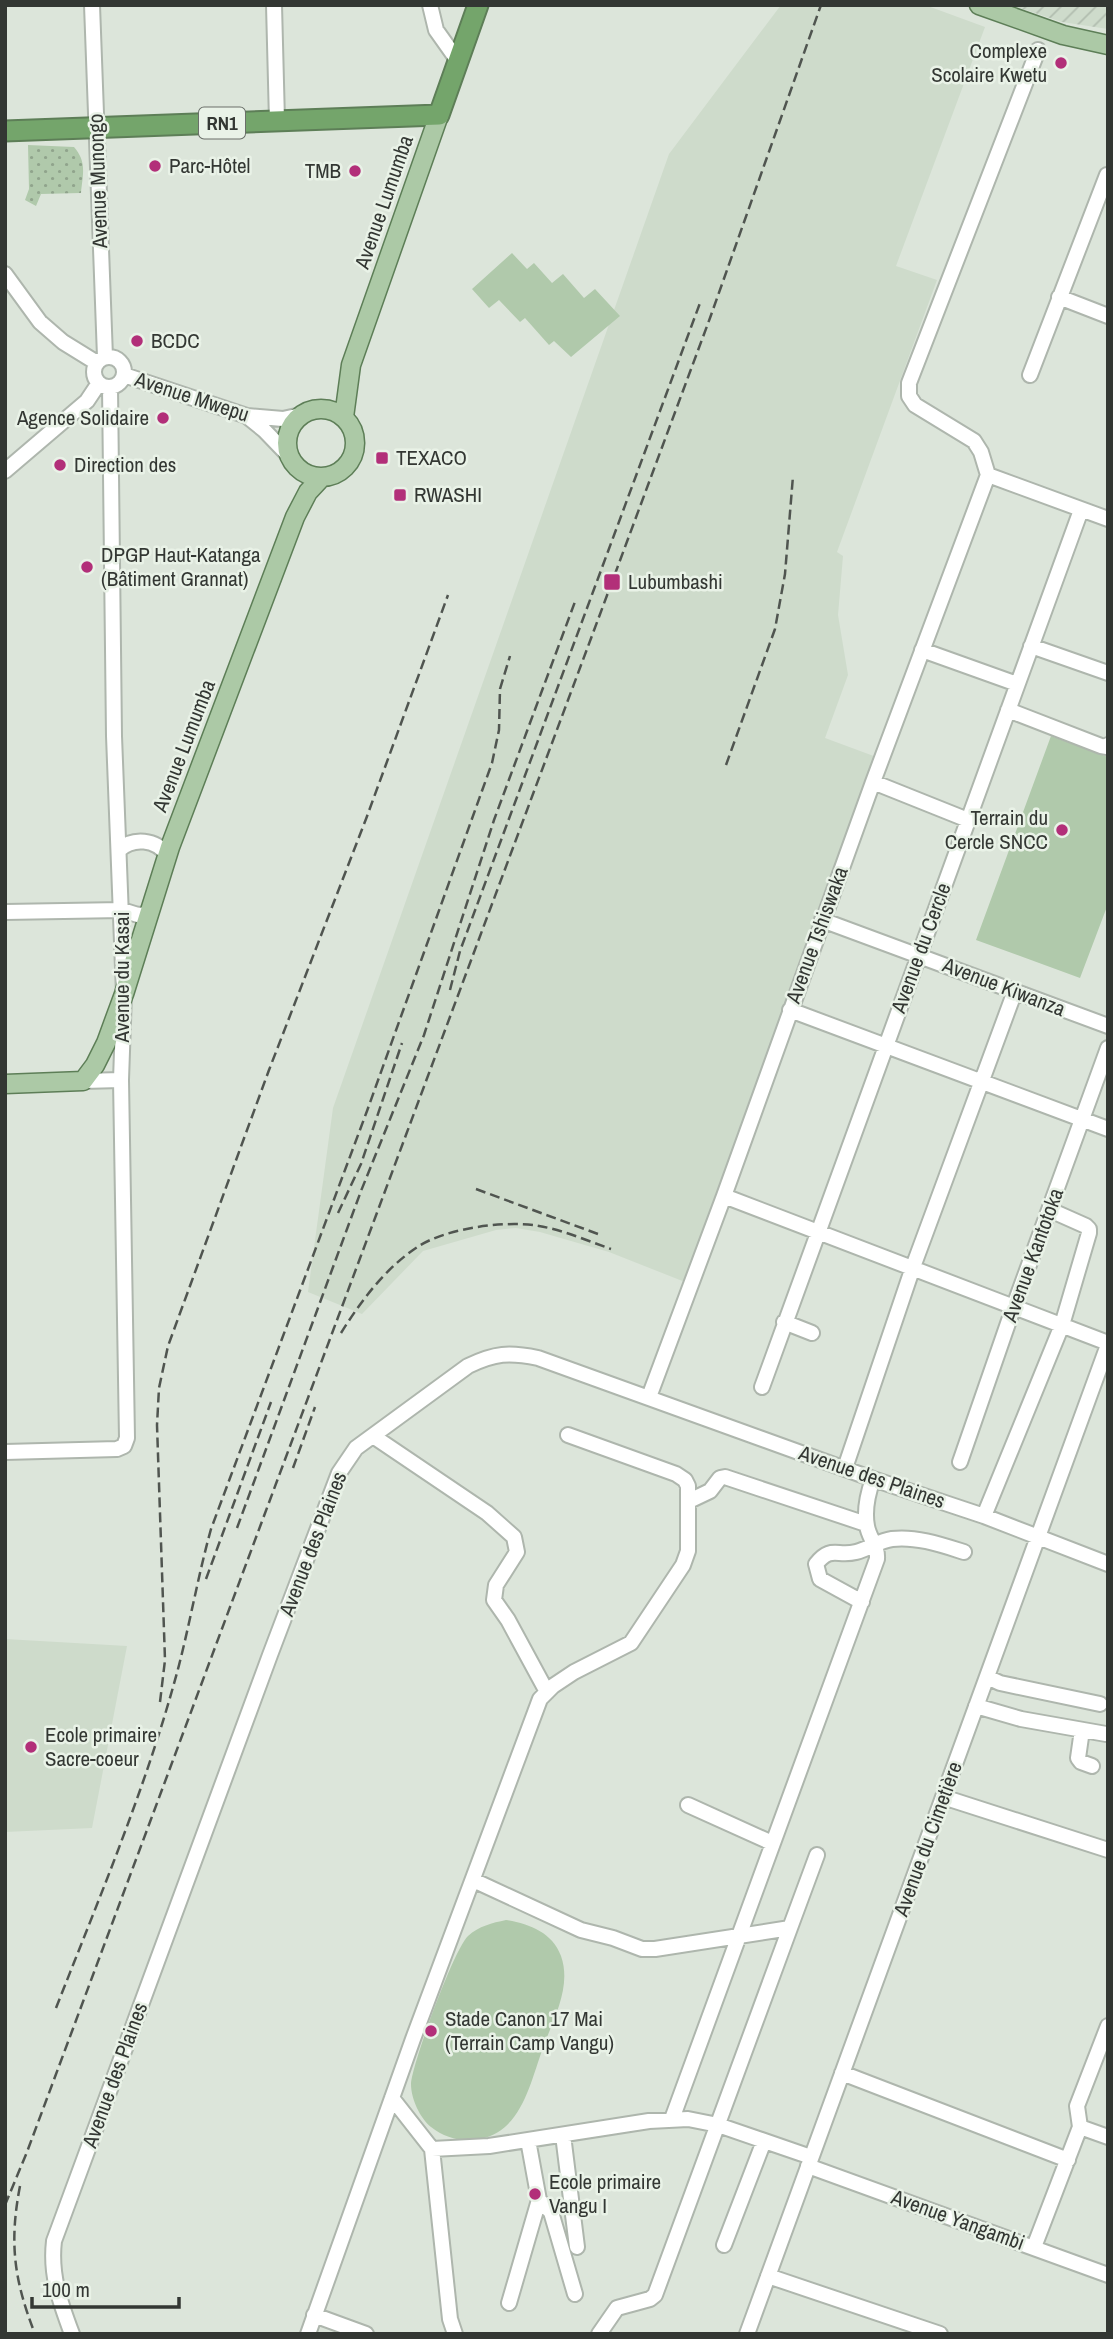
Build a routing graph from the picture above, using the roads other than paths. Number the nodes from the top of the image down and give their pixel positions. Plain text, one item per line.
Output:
1 (92, 5) edge
2 (274, 5) edge
3 (430, 5) edge
4 (478, 5) edge
5 (979, 5) edge
6 (1063, 35) junction
7 (1108, 45) edge
8 (1038, 50) dead end
9 (1108, 58) edge
10 (458, 61) junction
11 (439, 115) junction
12 (277, 121) junction
13 (96, 128) junction
14 (5, 131) edge
15 (1107, 175) edge
16 (5, 274) edge
17 (1059, 297) junction
18 (1108, 316) edge
19 (101, 360) junction
20 (351, 366) junction
21 (124, 375) junction
22 (1030, 375) dead end
23 (105, 385) junction
24 (319, 409) junction
25 (301, 415) junction
26 (247, 416) junction
27 (344, 417) junction
28 (292, 460) junction
29 (5, 471) edge
30 (988, 475) junction
31 (322, 477) junction
32 (1081, 510) junction
33 (295, 517) junction
34 (1108, 519) edge
35 (1031, 646) junction
36 (922, 649) junction
37 (1108, 673) edge
38 (1017, 684) junction
39 (1008, 710) junction
40 (1107, 746) edge
41 (873, 782) junction
42 (968, 820) junction
43 (119, 850) junction
44 (167, 855) junction
45 (122, 910) junction
46 (5, 912) edge
47 (148, 914) junction
48 (822, 920) junction
49 (918, 955) junction
50 (1015, 991) junction
51 (124, 994) junction
52 (790, 1010) junction
53 (1108, 1026) edge
54 (885, 1045) junction
55 (1108, 1048) edge
56 (121, 1080) junction
57 (83, 1081) junction
58 (982, 1081) junction
59 (5, 1084) edge
60 (1083, 1119) junction
61 (1108, 1129) edge
62 (724, 1196) junction
63 (1050, 1210) junction
64 (817, 1230) junction
65 (913, 1267) junction
66 (1014, 1306) junction
67 (784, 1322) junction
68 (1062, 1325) junction
69 (812, 1333) dead end
70 (1108, 1344) edge
71 (762, 1387) dead end
72 (649, 1397) junction
73 (569, 1435) dead end
74 (373, 1436) junction
75 (5, 1452) edge
76 (960, 1462) dead end
77 (845, 1468) junction
78 (873, 1479) junction
79 (689, 1501) junction
80 (984, 1516) junction
81 (866, 1524) junction
82 (1038, 1536) junction
83 (874, 1544) junction
84 (964, 1552) dead end
85 (1108, 1564) edge
86 (862, 1602) junction
87 (987, 1676) junction
88 (547, 1692) junction
89 (1100, 1704) dead end
90 (976, 1706) junction
91 (1082, 1730) junction
92 (1106, 1734) dead end
93 (1092, 1766) dead end
94 (943, 1797) junction
95 (688, 1805) dead end
96 (772, 1843) junction
97 (1108, 1850) edge
98 (817, 1855) dead end
99 (473, 1880) junction
100 (790, 1928) junction
101 (737, 1937) junction
102 (1108, 2026) edge
103 (842, 2073) junction
104 (392, 2098) junction
105 (671, 2119) junction
106 (719, 2125) junction
107 (1080, 2127) junction
108 (563, 2135) junction
109 (1108, 2137) edge
110 (528, 2140) junction
111 (764, 2141) junction
112 (432, 2149) junction
113 (1068, 2160) junction
114 (810, 2162) junction
115 (539, 2200) junction
116 (724, 2245) dead end
117 (577, 2247) dead end
118 (1034, 2247) junction
119 (1108, 2275) edge
120 (768, 2276) junction
121 (575, 2294) dead end
122 (509, 2303) dead end
123 (314, 2315) junction
124 (72, 2334) edge
125 (308, 2334) edge
126 (366, 2334) edge
127 (455, 2334) edge
128 (599, 2334) edge
129 (747, 2334) edge
130 (940, 2334) edge

1 - 13 street, Avenue Munongo
2 - 12 street
3 - 10 street
4 - 10 highway, Avenue Lumumba
5 - 6 main road
6 - 7 main road
6 - 9 main road
8 - 30 street
10 - 11 highway, Avenue Lumumba
11 - 12 highway, RN1
11 - 20 main road, Avenue Lumumba
12 - 13 highway, RN1
13 - 14 highway, RN1
13 - 19 street, Avenue Munongo
15 - 17 street
16 - 19 street
17 - 18 street
17 - 22 street
19 - 21 street
19 - 23 street, Avenue du Kasai
20 - 24 main road
20 - 27 main road, Avenue Lumumba
21 - 23 street
21 - 26 street, Avenue Mwepu
23 - 29 street
23 - 43 street, Avenue du Kasai
24 - 25 main road
24 - 27 main road
25 - 26 street, Avenue Mwepu
25 - 28 main road
26 - 28 street
27 - 31 main road
28 - 31 main road
28 - 33 main road
30 - 32 street
30 - 36 street, Avenue Tshiswaka
31 - 33 main road
32 - 34 street
32 - 35 street, Avenue du Cercle
33 - 44 main road, Avenue Lumumba
35 - 37 street
35 - 38 street, Avenue du Cercle
36 - 38 street
36 - 41 street, Avenue Tshiswaka
38 - 39 street, Avenue du Cercle
39 - 40 street
39 - 42 street, Avenue du Cercle
41 - 42 street
41 - 48 street, Avenue Tshiswaka
42 - 49 street, Avenue du Cercle
43 - 44 street
43 - 45 street, Avenue du Kasai
44 - 47 main road, Avenue Lumumba
45 - 46 street
45 - 47 street
45 - 51 street, Avenue du Kasai
47 - 51 main road, Avenue Lumumba
48 - 49 street, Avenue Kiwanza
48 - 52 street, Avenue Tshiswaka
49 - 50 street, Avenue Kiwanza
49 - 54 street, Avenue du Cercle
50 - 53 street, Avenue Kiwanza
50 - 58 street
51 - 56 street, Avenue du Kasai
51 - 57 main road, Avenue Lumumba
52 - 54 street
52 - 62 street, Avenue Tshiswaka
54 - 58 street
54 - 64 street, Avenue du Cercle
55 - 60 street, Avenue Kantotoka
56 - 57 street
56 - 75 street, Avenue du Kasai
57 - 59 main road
58 - 60 street
58 - 65 street
60 - 61 street
60 - 63 street, Avenue Kantotoka
62 - 64 street
62 - 72 street, Avenue Tshiswaka
63 - 66 street, Avenue Kantotoka
63 - 68 street
64 - 65 street
64 - 67 street, Avenue du Cercle
65 - 66 street
65 - 77 street
66 - 68 street
66 - 76 street, Avenue Kantotoka
67 - 69 street
67 - 71 street, Avenue du Cercle
68 - 70 street
68 - 80 street
70 - 82 street, Avenue du Cimetière
72 - 74 street, Avenue des Plaines
72 - 77 street, Avenue des Plaines
73 - 79 street
74 - 88 street
74 - 124 street, Avenue des Plaines
77 - 78 street, Avenue des Plaines
78 - 80 street, Avenue des Plaines
78 - 81 street
79 - 81 street
79 - 88 street
80 - 82 street, Avenue des Plaines
81 - 83 street
82 - 85 street, Avenue des Plaines
82 - 87 street, Avenue du Cimetière
83 - 84 street
83 - 86 street
83 - 86 street
86 - 96 street
87 - 89 street
87 - 90 street, Avenue du Cimetière
88 - 99 street
90 - 91 street
90 - 94 street, Avenue du Cimetière
91 - 92 street
91 - 93 street
94 - 97 street
94 - 103 street, Avenue du Cimetière
95 - 96 street
96 - 101 street
98 - 100 street
99 - 101 street
99 - 104 street
100 - 101 street
100 - 106 street
101 - 105 street
102 - 107 street
103 - 113 street
103 - 114 street, Avenue du Cimetière
104 - 112 street
104 - 123 street
105 - 106 street, Avenue Yangambi
105 - 108 street, Avenue Yangambi
106 - 111 street, Avenue Yangambi
106 - 128 street
107 - 109 street
107 - 113 street
108 - 110 street, Avenue Yangambi
108 - 117 street
110 - 112 street, Avenue Yangambi
110 - 115 street
111 - 114 street, Avenue Yangambi
111 - 116 street
112 - 127 street
113 - 118 street
114 - 118 street, Avenue Yangambi
114 - 120 street, Avenue du Cimetière
115 - 121 street
115 - 122 street
118 - 119 street, Avenue Yangambi
120 - 129 street, Avenue du Cimetière
120 - 130 street
123 - 125 street
123 - 126 street

